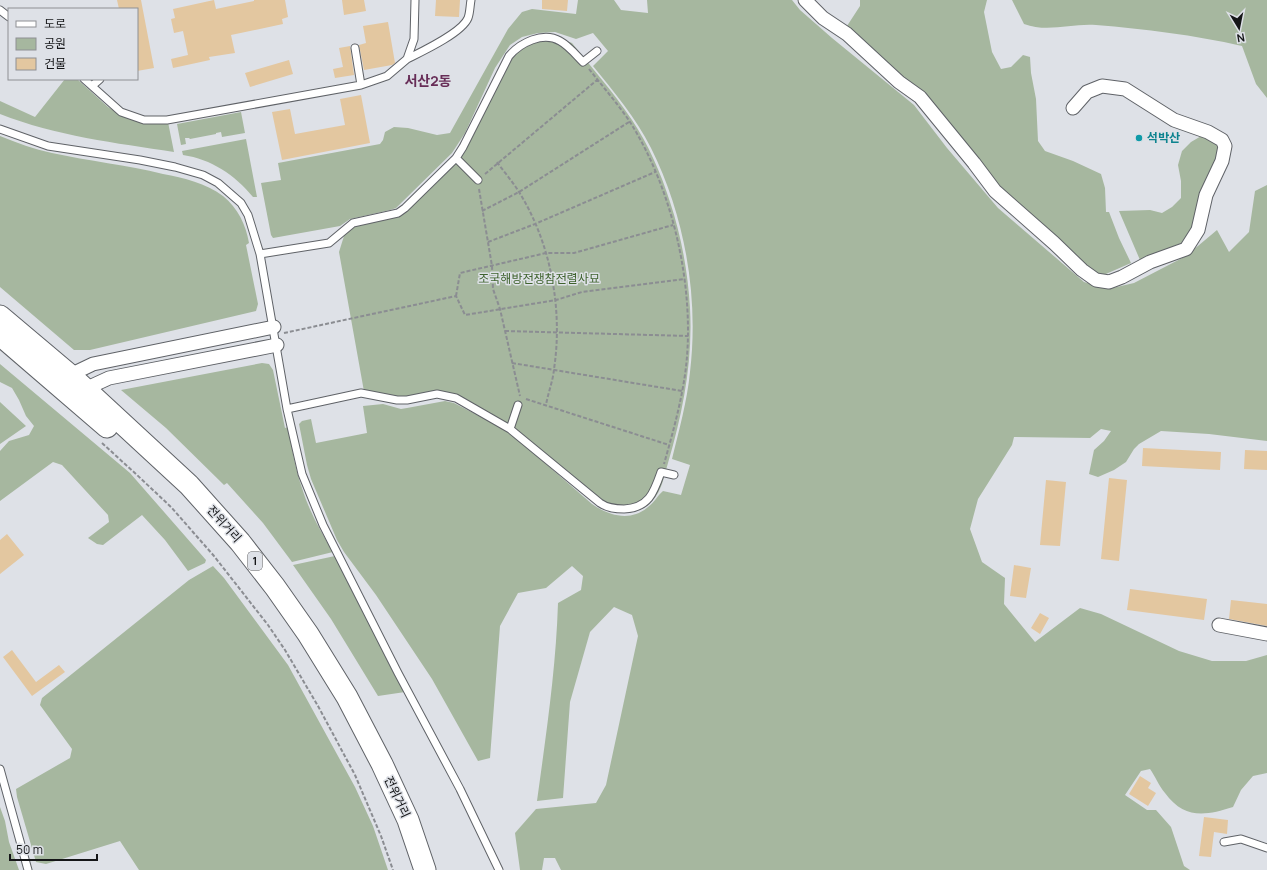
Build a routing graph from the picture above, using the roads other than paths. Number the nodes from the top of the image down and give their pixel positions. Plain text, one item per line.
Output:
1 (415, 0) edge
2 (471, 0) edge
3 (805, 0) edge
4 (0, 10) edge
5 (8, 16) edge
6 (355, 48) dead end
7 (597, 51) dead end
8 (407, 59) junction
9 (85, 80) edge
10 (99, 80) edge
11 (362, 85) junction
12 (92, 86) junction
13 (1073, 108) dead end
14 (0, 130) edge
15 (456, 158) junction
16 (478, 180) road end
17 (260, 254) junction
18 (0, 316) edge
19 (0, 335) edge
20 (275, 336) junction
21 (78, 382) junction
22 (518, 405) road end
23 (287, 409) junction
24 (510, 429) junction
25 (674, 475) dead end
26 (1219, 625) dead end
27 (1267, 634) edge
28 (0, 769) edge
29 (1224, 842) dead end
30 (1267, 848) edge
31 (28, 870) edge
32 (410, 870) edge
33 (425, 870) edge
34 (499, 870) edge

1 - 8 lane
2 - 8 lane
3 - 13 street
4 - 5 lane
6 - 11 lane
7 - 15 lane
8 - 11 lane
9 - 12 lane
10 - 12 lane
11 - 12 lane
14 - 17 lane
15 - 16 lane
15 - 17 lane
17 - 20 lane
18 - 21 main road, 전위거리 / 1
19 - 32 main road, 전위거리 / 1
20 - 21 street
20 - 21 street
20 - 23 lane
21 - 33 main road, 전위거리 / 1
22 - 24 lane
23 - 24 lane
23 - 34 lane
24 - 25 lane
26 - 27 street
28 - 31 lane
29 - 30 lane

